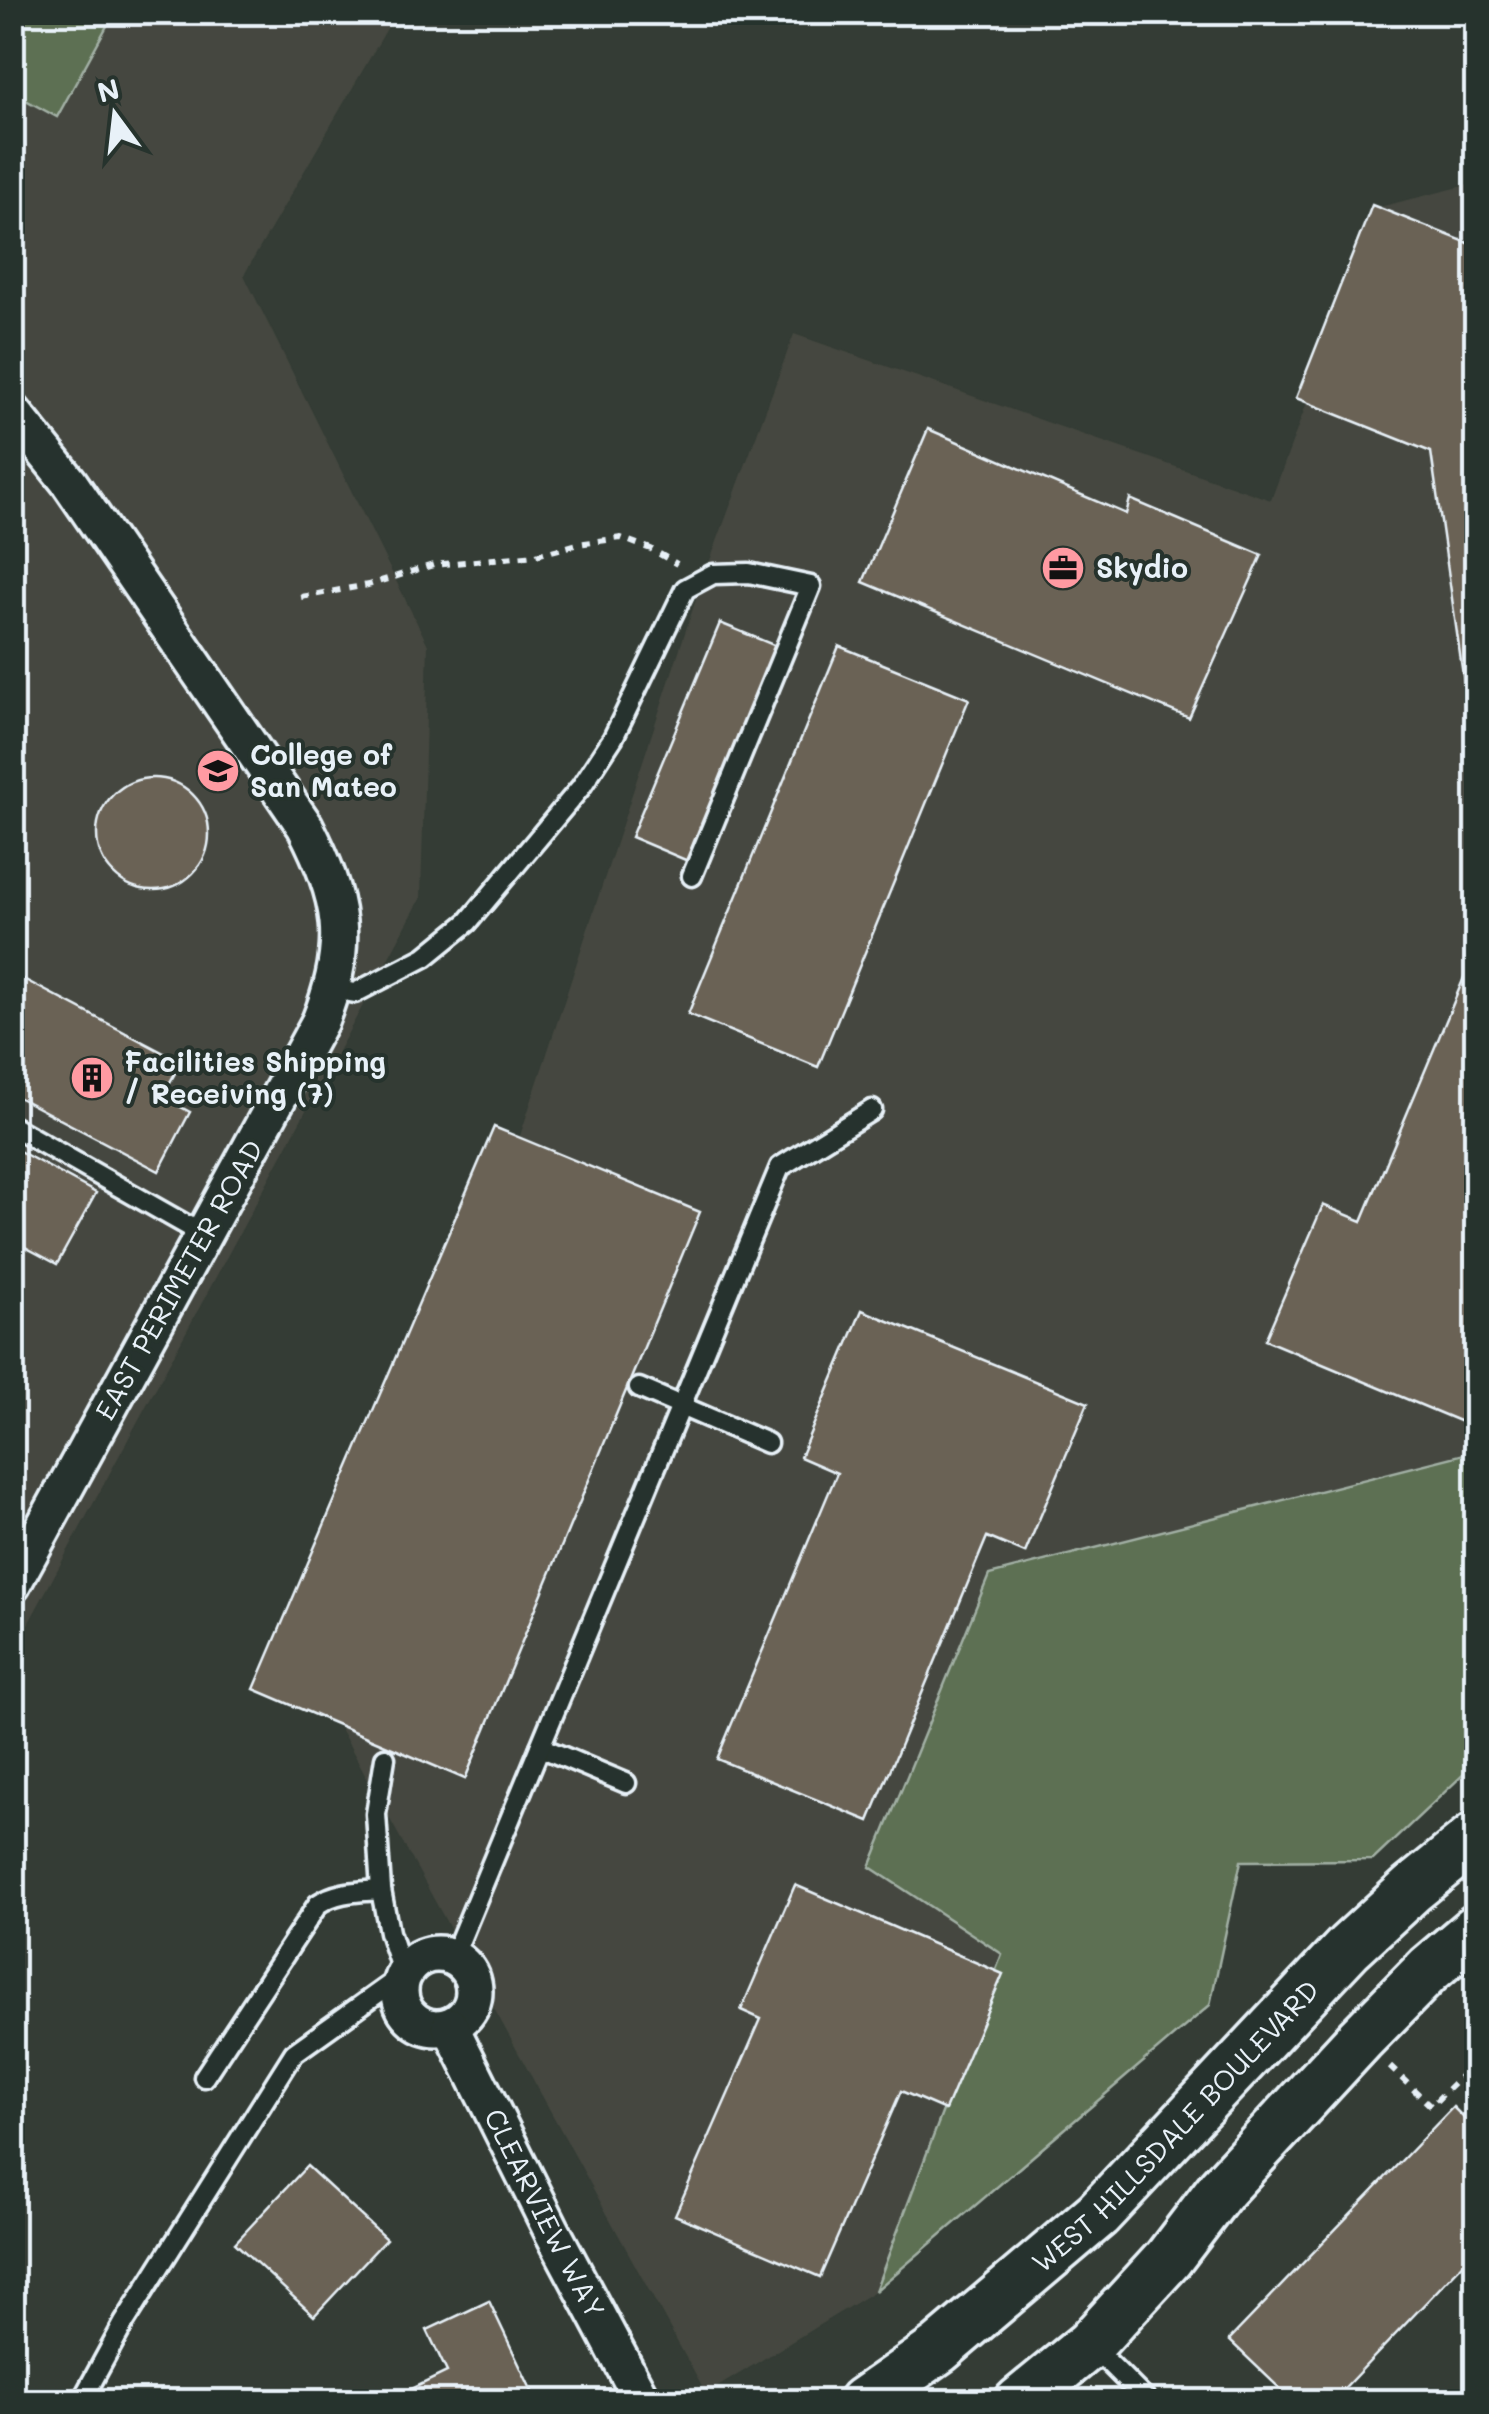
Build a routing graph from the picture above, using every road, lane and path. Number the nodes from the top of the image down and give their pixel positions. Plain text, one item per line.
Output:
1 (12, 411) edge
2 (685, 589) junction
3 (301, 598) dead end
4 (692, 876) dead end
5 (332, 989) junction
6 (872, 1110) dead end
7 (12, 1126) edge
8 (204, 1234) junction
9 (639, 1388) dead end
10 (682, 1407) junction
11 (768, 1444) dead end
12 (12, 1585) edge
13 (540, 1747) junction
14 (385, 1758) dead end
15 (626, 1782) dead end
16 (1476, 1837) edge
17 (381, 1890) junction
18 (1476, 1929) edge
19 (453, 1956) junction
20 (404, 1974) junction
21 (450, 2026) junction
22 (1476, 2061) edge
23 (204, 2077) dead end
24 (1406, 2082) dead end
25 (1090, 2344) junction
26 (81, 2402) edge
27 (642, 2402) edge
28 (864, 2402) edge
29 (1019, 2402) edge
30 (1148, 2402) edge

1 - 5 street, EAST PERIMETER ROAD
2 - 3 path
2 - 4 lane
2 - 5 lane
5 - 8 street, EAST PERIMETER ROAD
6 - 10 lane
7 - 8 lane
8 - 12 street, EAST PERIMETER ROAD
9 - 10 lane
10 - 11 lane
10 - 13 lane
13 - 15 lane
13 - 19 lane
14 - 17 lane
16 - 28 main road, WEST HILLSDALE BOULEVARD
17 - 20 lane
17 - 23 lane
18 - 25 main road
19 - 20 street
19 - 21 street
20 - 21 street
20 - 26 lane
21 - 27 street, CLEARVIEW WAY
22 - 24 path
25 - 29 main road
25 - 30 lane

